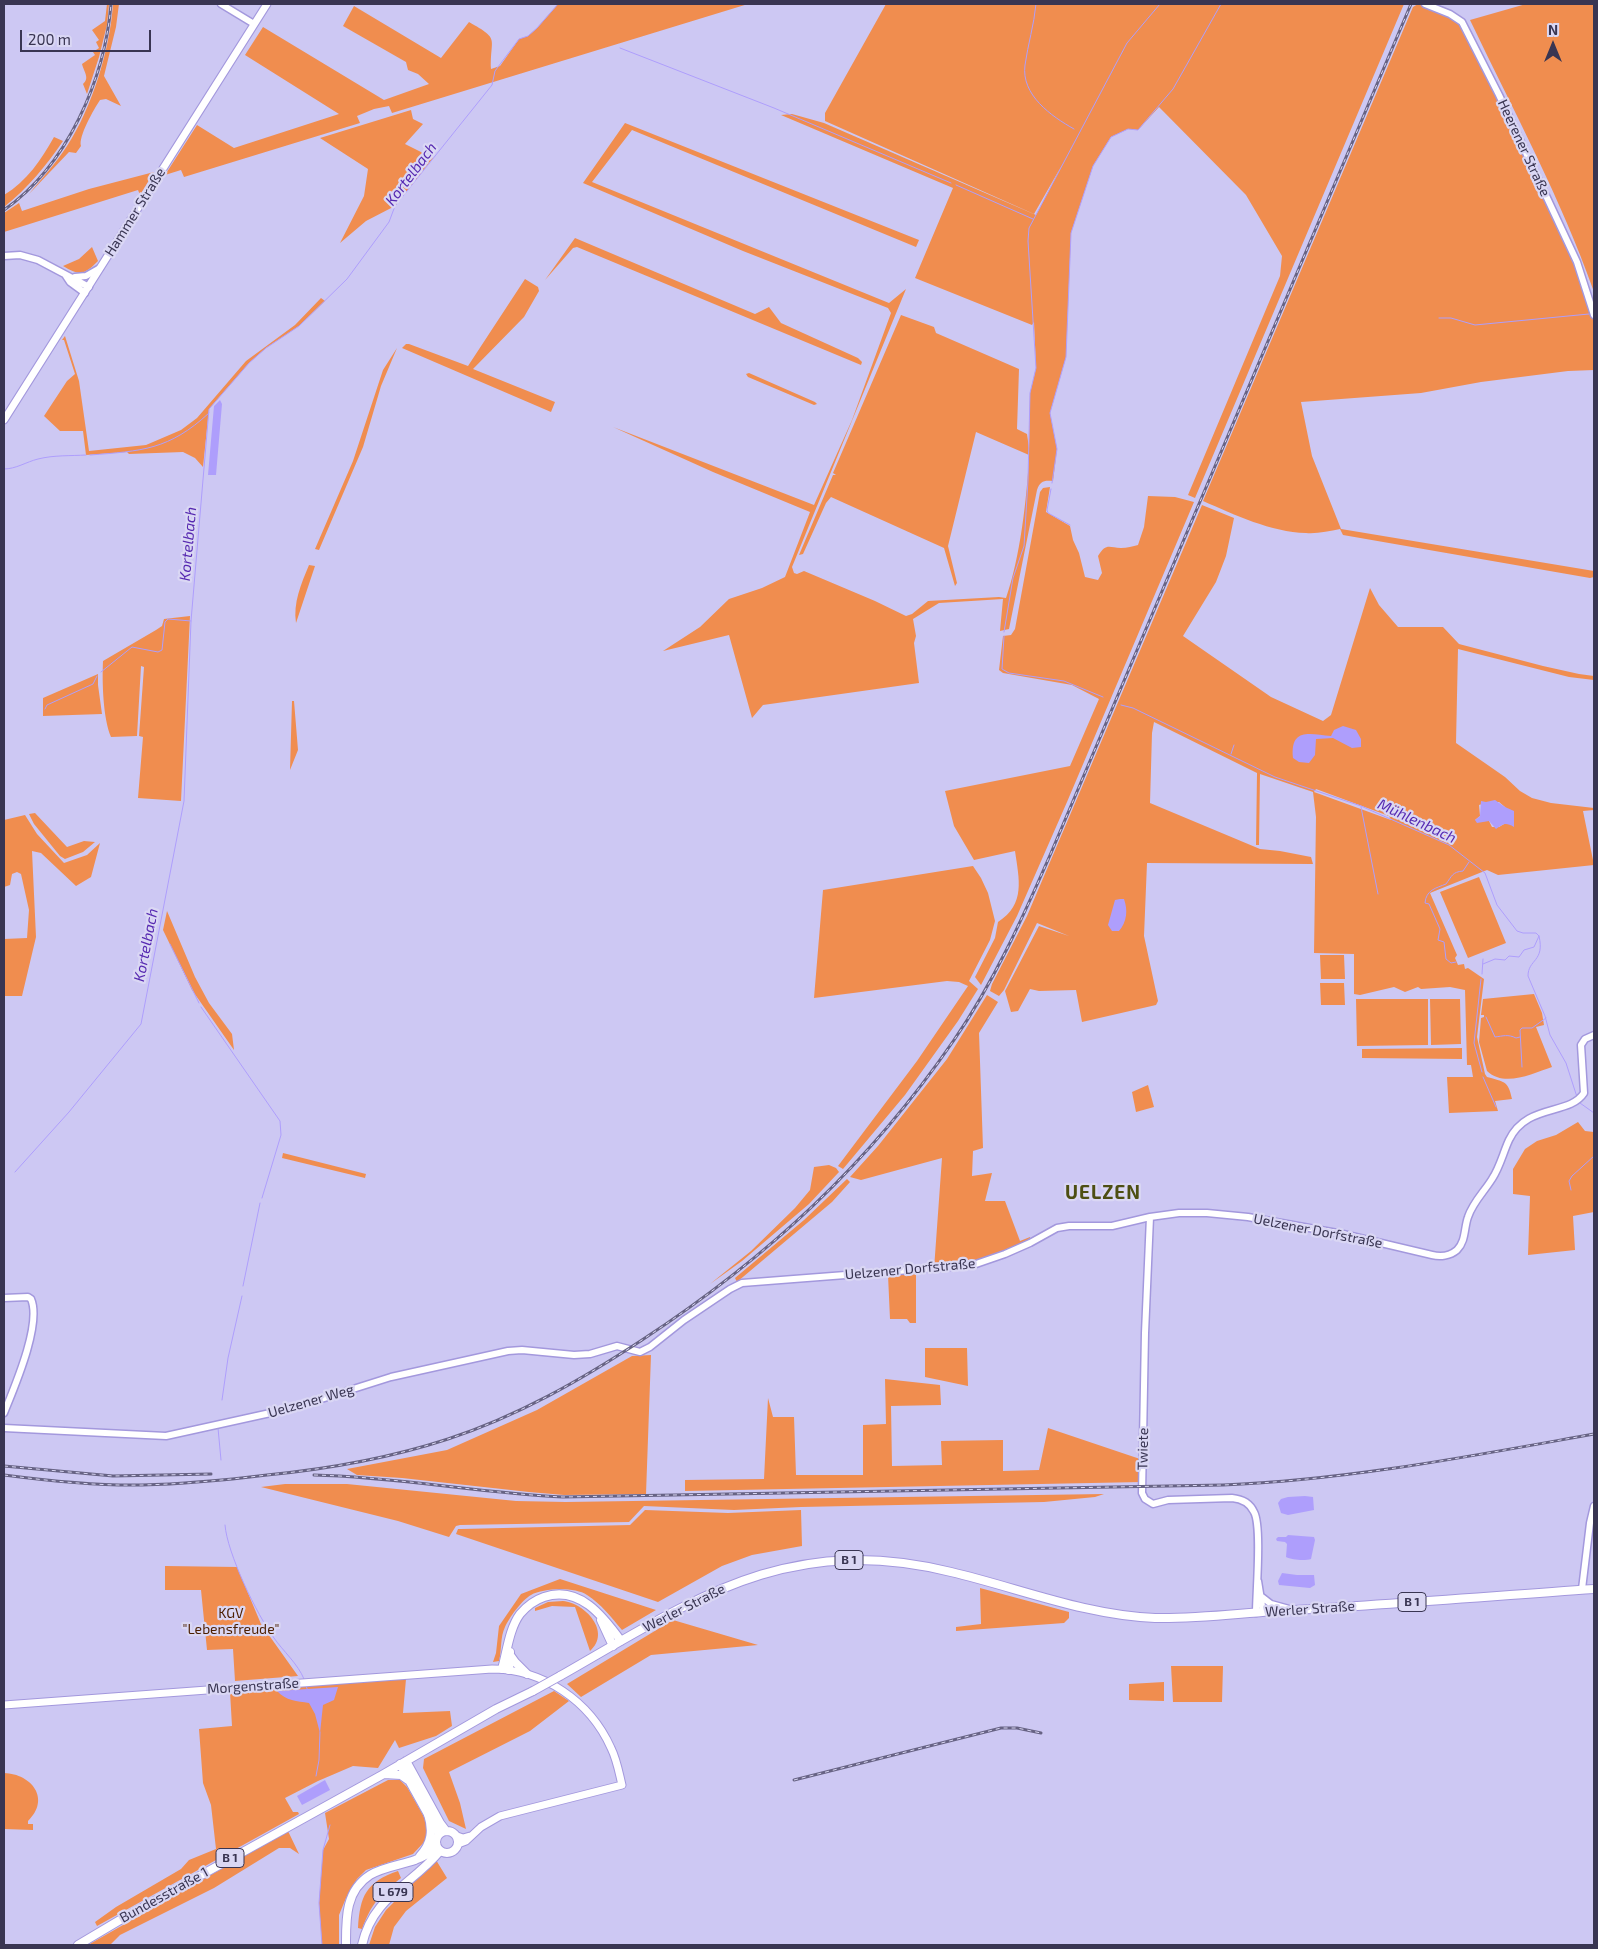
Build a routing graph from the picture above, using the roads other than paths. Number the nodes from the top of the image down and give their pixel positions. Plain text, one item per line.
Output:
1 (221, 4) edge
2 (266, 4) edge
3 (1425, 4) edge
4 (254, 24) junction
5 (4, 256) edge
6 (100, 268) junction
7 (66, 276) junction
8 (74, 277) junction
9 (87, 290) junction
10 (1594, 315) edge
11 (4, 420) edge
12 (1594, 1035) edge
13 (1150, 1217) junction
14 (4, 1298) edge
15 (614, 1346) joint
16 (4, 1413) edge
17 (4, 1428) edge
18 (1594, 1506) edge
19 (1257, 1576) junction
20 (1594, 1589) edge
21 (1582, 1590) junction
22 (1262, 1597) junction
23 (1292, 1610) junction
24 (1260, 1612) junction
25 (600, 1615) junction
26 (511, 1636) junction
27 (621, 1641) junction
28 (613, 1646) junction
29 (510, 1656) junction
30 (506, 1669) junction
31 (527, 1674) junction
32 (4, 1705) edge
33 (403, 1763) junction
34 (382, 1775) junction
35 (411, 1783) junction
36 (428, 1814) junction
37 (442, 1833) junction
38 (458, 1840) junction
39 (438, 1848) junction
40 (417, 1859) junction
41 (78, 1945) edge
42 (346, 1945) edge
43 (362, 1945) edge

1 - 4 street
2 - 4 main road, Hammer Straße
3 - 10 street, Heerener Straße
4 - 6 main road, Hammer Straße
5 - 7 street
6 - 8 street
6 - 9 main road, Hammer Straße
7 - 8 street
7 - 9 street
8 - 9 street
9 - 11 main road, Hammer Straße
12 - 13 street, Uelzener Dorfstraße
13 - 15 street, Uelzener Dorfstraße
13 - 19 street, Twiete
14 - 16 street
15 - 17 street, Uelzener Weg
18 - 21 street
19 - 22 street, Twiete
19 - 24 street, Twiete
20 - 21 main road, Werler Straße / B 1
21 - 23 main road, Werler Straße / B 1
22 - 23 street
22 - 24 street, Twiete
23 - 24 main road, Werler Straße / B 1
24 - 27 main road, Werler Straße / B 1
25 - 26 main road
25 - 27 main road
25 - 28 main road
26 - 29 main road
26 - 30 main road
27 - 28 main road, Werler Straße / B 1
28 - 33 main road, Werler Straße / B 1, bridge
29 - 30 main road
29 - 31 main road
30 - 31 main road, Morgenstraße
30 - 32 main road, Morgenstraße
31 - 38 main road, Morgenstraße
33 - 34 main road, Werler Straße / B 1
33 - 35 main road
33 - 37 main road
34 - 35 main road
34 - 41 main road, Bundesstraße 1 / B 1
35 - 36 main road
36 - 37 main road
36 - 40 main road
37 - 38 main road
37 - 39 main road
38 - 39 main road
39 - 40 main road, L 679
39 - 43 main road, L 679
40 - 42 main road, L 679

